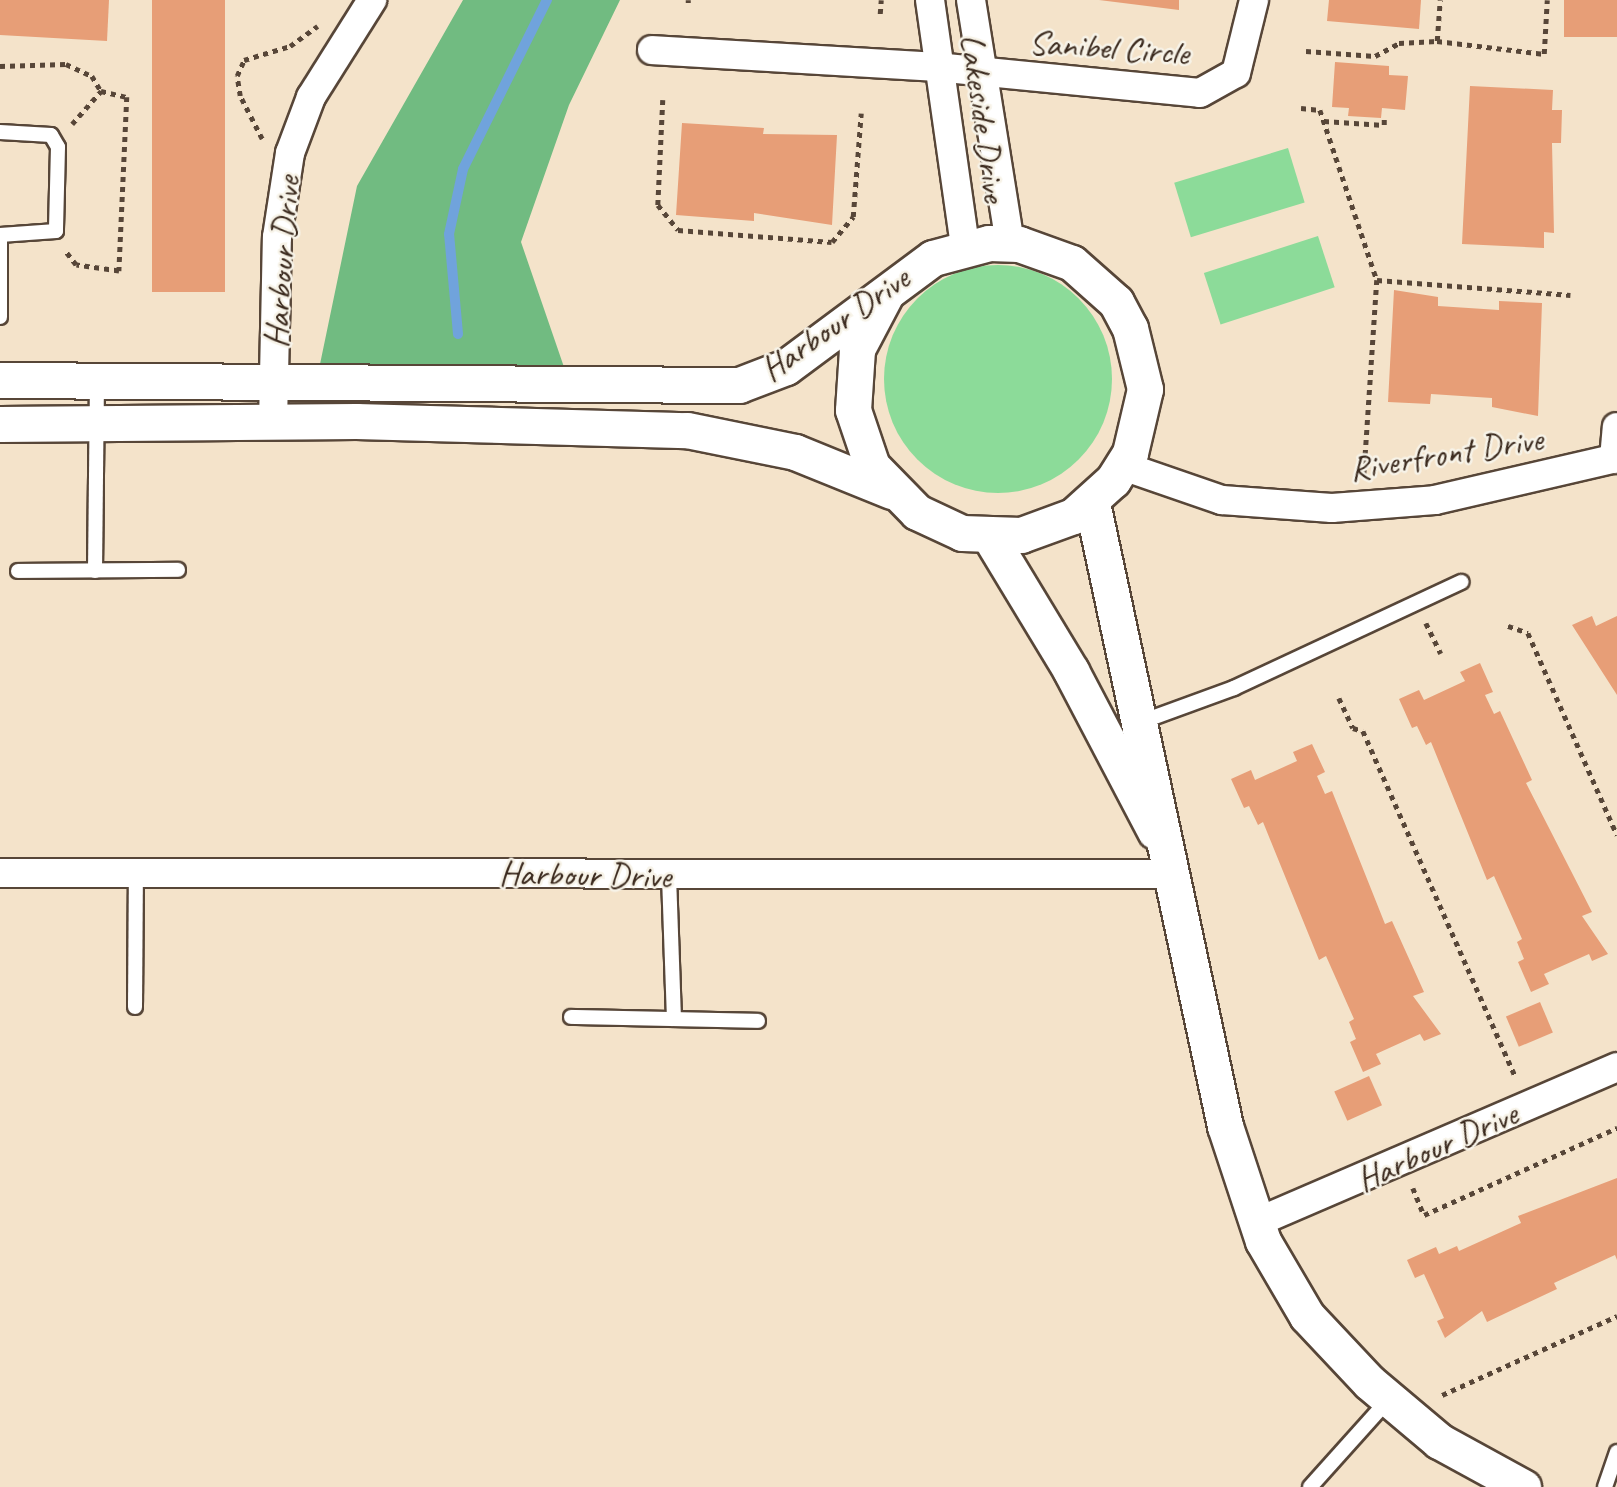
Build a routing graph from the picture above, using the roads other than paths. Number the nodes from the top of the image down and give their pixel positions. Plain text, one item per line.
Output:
1 (930, 0) edge
2 (971, 0) edge
3 (1254, 0) edge
4 (364, 12) edge
5 (652, 50) dead end
6 (936, 67) junction
7 (980, 74) junction
8 (0, 132) edge
9 (0, 235) edge
10 (1010, 244) junction
11 (965, 247) junction
12 (886, 294) junction
13 (0, 317) edge
14 (275, 378) junction
15 (97, 379) junction
16 (0, 380) edge
17 (631, 386) junction
18 (0, 424) edge
19 (273, 424) junction
20 (96, 425) junction
21 (631, 426) junction
22 (1617, 427) edge
23 (1615, 459) edge
24 (1123, 466) junction
25 (891, 491) junction
26 (1092, 503) junction
27 (990, 537) junction
28 (18, 570) dead end
29 (178, 570) dead end
30 (95, 571) junction
31 (1461, 582) dead end
32 (1142, 722) junction
33 (1166, 858) junction
34 (0, 873) edge
35 (136, 873) junction
36 (669, 876) junction
37 (135, 1007) dead end
38 (572, 1017) dead end
39 (674, 1019) junction
40 (758, 1021) dead end
41 (1617, 1068) edge
42 (1255, 1223) junction
43 (1388, 1400) junction
44 (1617, 1452) edge
45 (1310, 1487) edge
46 (1523, 1487) edge
47 (1605, 1487) edge

1 - 6 street, Lakeside Drive
2 - 7 street, Lakeside Drive
3 - 7 street, Sanibel Circle
4 - 14 street, Harbour Drive
5 - 6 street, Sanibel Circle
6 - 7 street, Sanibel Circle
6 - 11 street, Lakeside Drive
7 - 10 street, Lakeside Drive
8 - 9 lane
9 - 13 lane
10 - 11 street, Harbour Drive
10 - 24 street, Harbour Drive
11 - 12 street, Harbour Drive
12 - 17 street, Harbour Drive
12 - 25 street
14 - 15 street, Harbour Drive
14 - 17 street, Harbour Drive
14 - 19 street, Harbour Drive
15 - 16 street, Harbour Drive
15 - 20 lane
17 - 21 street
18 - 20 street
19 - 20 street
19 - 21 street
20 - 30 lane
21 - 25 street
22 - 23 street
23 - 24 street, Riverfront Drive
24 - 26 street, Harbour Drive
25 - 27 street
26 - 27 street
26 - 32 street
27 - 33 street
28 - 30 lane
29 - 30 lane
31 - 32 lane
32 - 33 street
33 - 36 street, Harbour Drive
33 - 42 street
34 - 35 street, Harbour Drive
35 - 36 street, Harbour Drive
35 - 37 lane
36 - 39 lane
38 - 39 lane
39 - 40 lane
41 - 42 street, Harbour Drive
42 - 43 street
43 - 45 lane
43 - 46 street
44 - 47 lane

